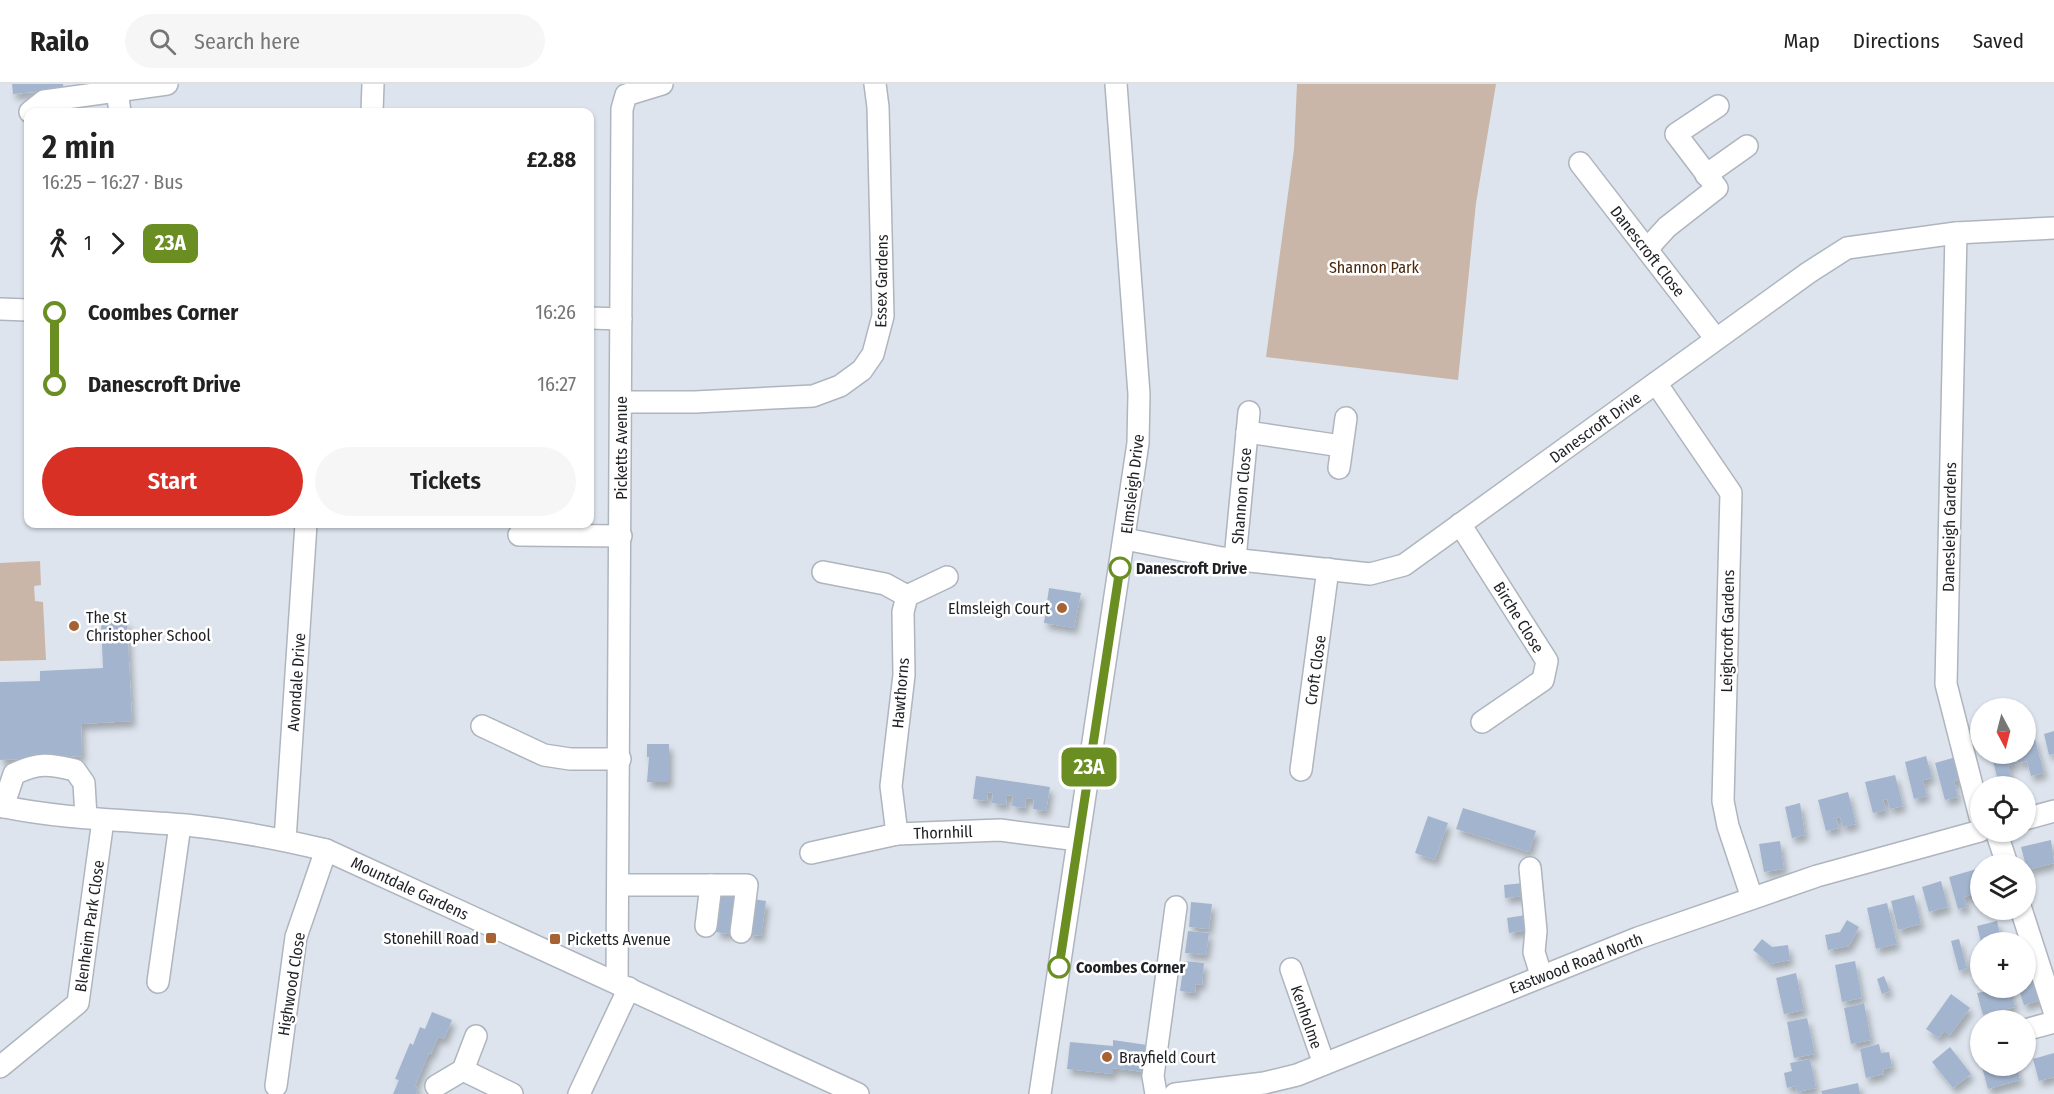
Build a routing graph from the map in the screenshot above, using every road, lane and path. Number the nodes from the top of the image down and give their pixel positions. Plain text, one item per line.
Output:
1 (167, 84) edge
2 (373, 84) edge
3 (662, 84) edge
4 (875, 84) edge
5 (1116, 84) edge
6 (117, 91) junction
7 (1718, 106) dead end
8 (35, 108) edge
9 (119, 108) edge
10 (372, 108) edge
11 (1746, 146) dead end
12 (1580, 163) dead end
13 (1706, 175) junction
14 (2054, 228) edge
15 (1956, 233) junction
16 (1647, 249) junction
17 (0, 309) edge
18 (24, 310) edge
19 (594, 318) edge
20 (621, 319) junction
21 (1716, 339) junction
22 (1656, 382) junction
23 (621, 402) junction
24 (1346, 418) dead end
25 (1341, 446) junction
26 (1339, 468) dead end
27 (1460, 524) junction
28 (306, 528) edge
29 (519, 535) dead end
30 (621, 536) junction
31 (1125, 539) junction
32 (1235, 559) junction
33 (1328, 569) junction
34 (823, 572) dead end
35 (947, 577) dead end
36 (907, 596) junction
37 (1482, 722) dead end
38 (482, 726) dead end
39 (620, 759) junction
40 (1301, 770) dead end
41 (1970, 778) edge
42 (1, 807) edge
43 (2054, 811) edge
44 (2036, 816) edge
45 (95, 819) junction
46 (180, 825) junction
47 (897, 834) junction
48 (1970, 834) edge
49 (285, 840) junction
50 (1078, 840) junction
51 (326, 850) junction
52 (811, 853) dead end
53 (1530, 868) dead end
54 (618, 885) junction
55 (711, 885) junction
56 (1752, 898) junction
57 (1176, 907) dead end
58 (2025, 920) edge
59 (706, 926) dead end
60 (741, 932) dead end
61 (1291, 969) dead end
62 (1541, 975) junction
63 (158, 982) dead end
64 (623, 986) junction
65 (2054, 1011) edge
66 (2054, 1022) edge
67 (2036, 1027) edge
68 (476, 1036) dead end
69 (1324, 1064) junction
70 (0, 1067) edge
71 (463, 1070) junction
72 (276, 1086) dead end
73 (436, 1086) dead end
74 (1264, 1088) edge
75 (512, 1094) edge
76 (579, 1094) edge
77 (858, 1094) edge
78 (1040, 1094) edge
79 (1156, 1094) edge
80 (1175, 1094) edge

1 - 6 street
2 - 10 street
3 - 20 street, Picketts Avenue
4 - 23 street, Essex Gardens
5 - 31 street, Elmsleigh Drive
6 - 8 street
6 - 9 street
7 - 13 street
11 - 13 street
12 - 16 street, Danescroft Close
13 - 16 street
14 - 15 street, Danescroft Drive
15 - 21 street, Danescroft Drive
15 - 41 street, Danesleigh Gardens
16 - 21 street, Danescroft Close
17 - 18 street
19 - 20 street
20 - 23 street, Picketts Avenue
21 - 22 street, Danescroft Drive
22 - 27 street, Danescroft Drive
22 - 56 street, Leighcroft Gardens
23 - 30 street, Picketts Avenue
24 - 25 street
25 - 26 street
25 - 32 street, Shannon Close
27 - 33 street, Danescroft Drive
27 - 37 street, Birche Close
28 - 49 street, Avondale Drive
29 - 30 street
30 - 39 street, Picketts Avenue
31 - 32 street, Danescroft Drive
31 - 50 street, Elmsleigh Drive
32 - 33 street, Danescroft Drive
33 - 40 street, Croft Close
34 - 36 street
35 - 36 street
36 - 47 street, Hawthorns
38 - 39 street
39 - 54 street, Picketts Avenue
42 - 45 street, Mountdale Gardens
42 - 45 street, Blenheim Park Close
43 - 44 street
45 - 46 street, Mountdale Gardens
45 - 70 street, Blenheim Park Close
46 - 49 street, Mountdale Gardens
46 - 63 street
47 - 50 street, Thornhill
47 - 52 street, Thornhill
48 - 56 street, Eastwood Road North
49 - 51 street, Mountdale Gardens
50 - 78 street, Elmsleigh Drive
51 - 64 street, Mountdale Gardens
51 - 72 street, Highwood Close
53 - 62 street
54 - 55 street
54 - 64 street, Picketts Avenue
55 - 59 street
55 - 60 street
56 - 62 street, Eastwood Road North
57 - 79 street
58 - 65 street
61 - 69 street, Kenholme
62 - 69 street, Eastwood Road North
64 - 76 street
64 - 77 street, Mountdale Gardens
66 - 67 street
68 - 71 street
69 - 74 street, Eastwood Road North
71 - 73 street
71 - 75 street
74 - 80 street, Eastwood Road North

